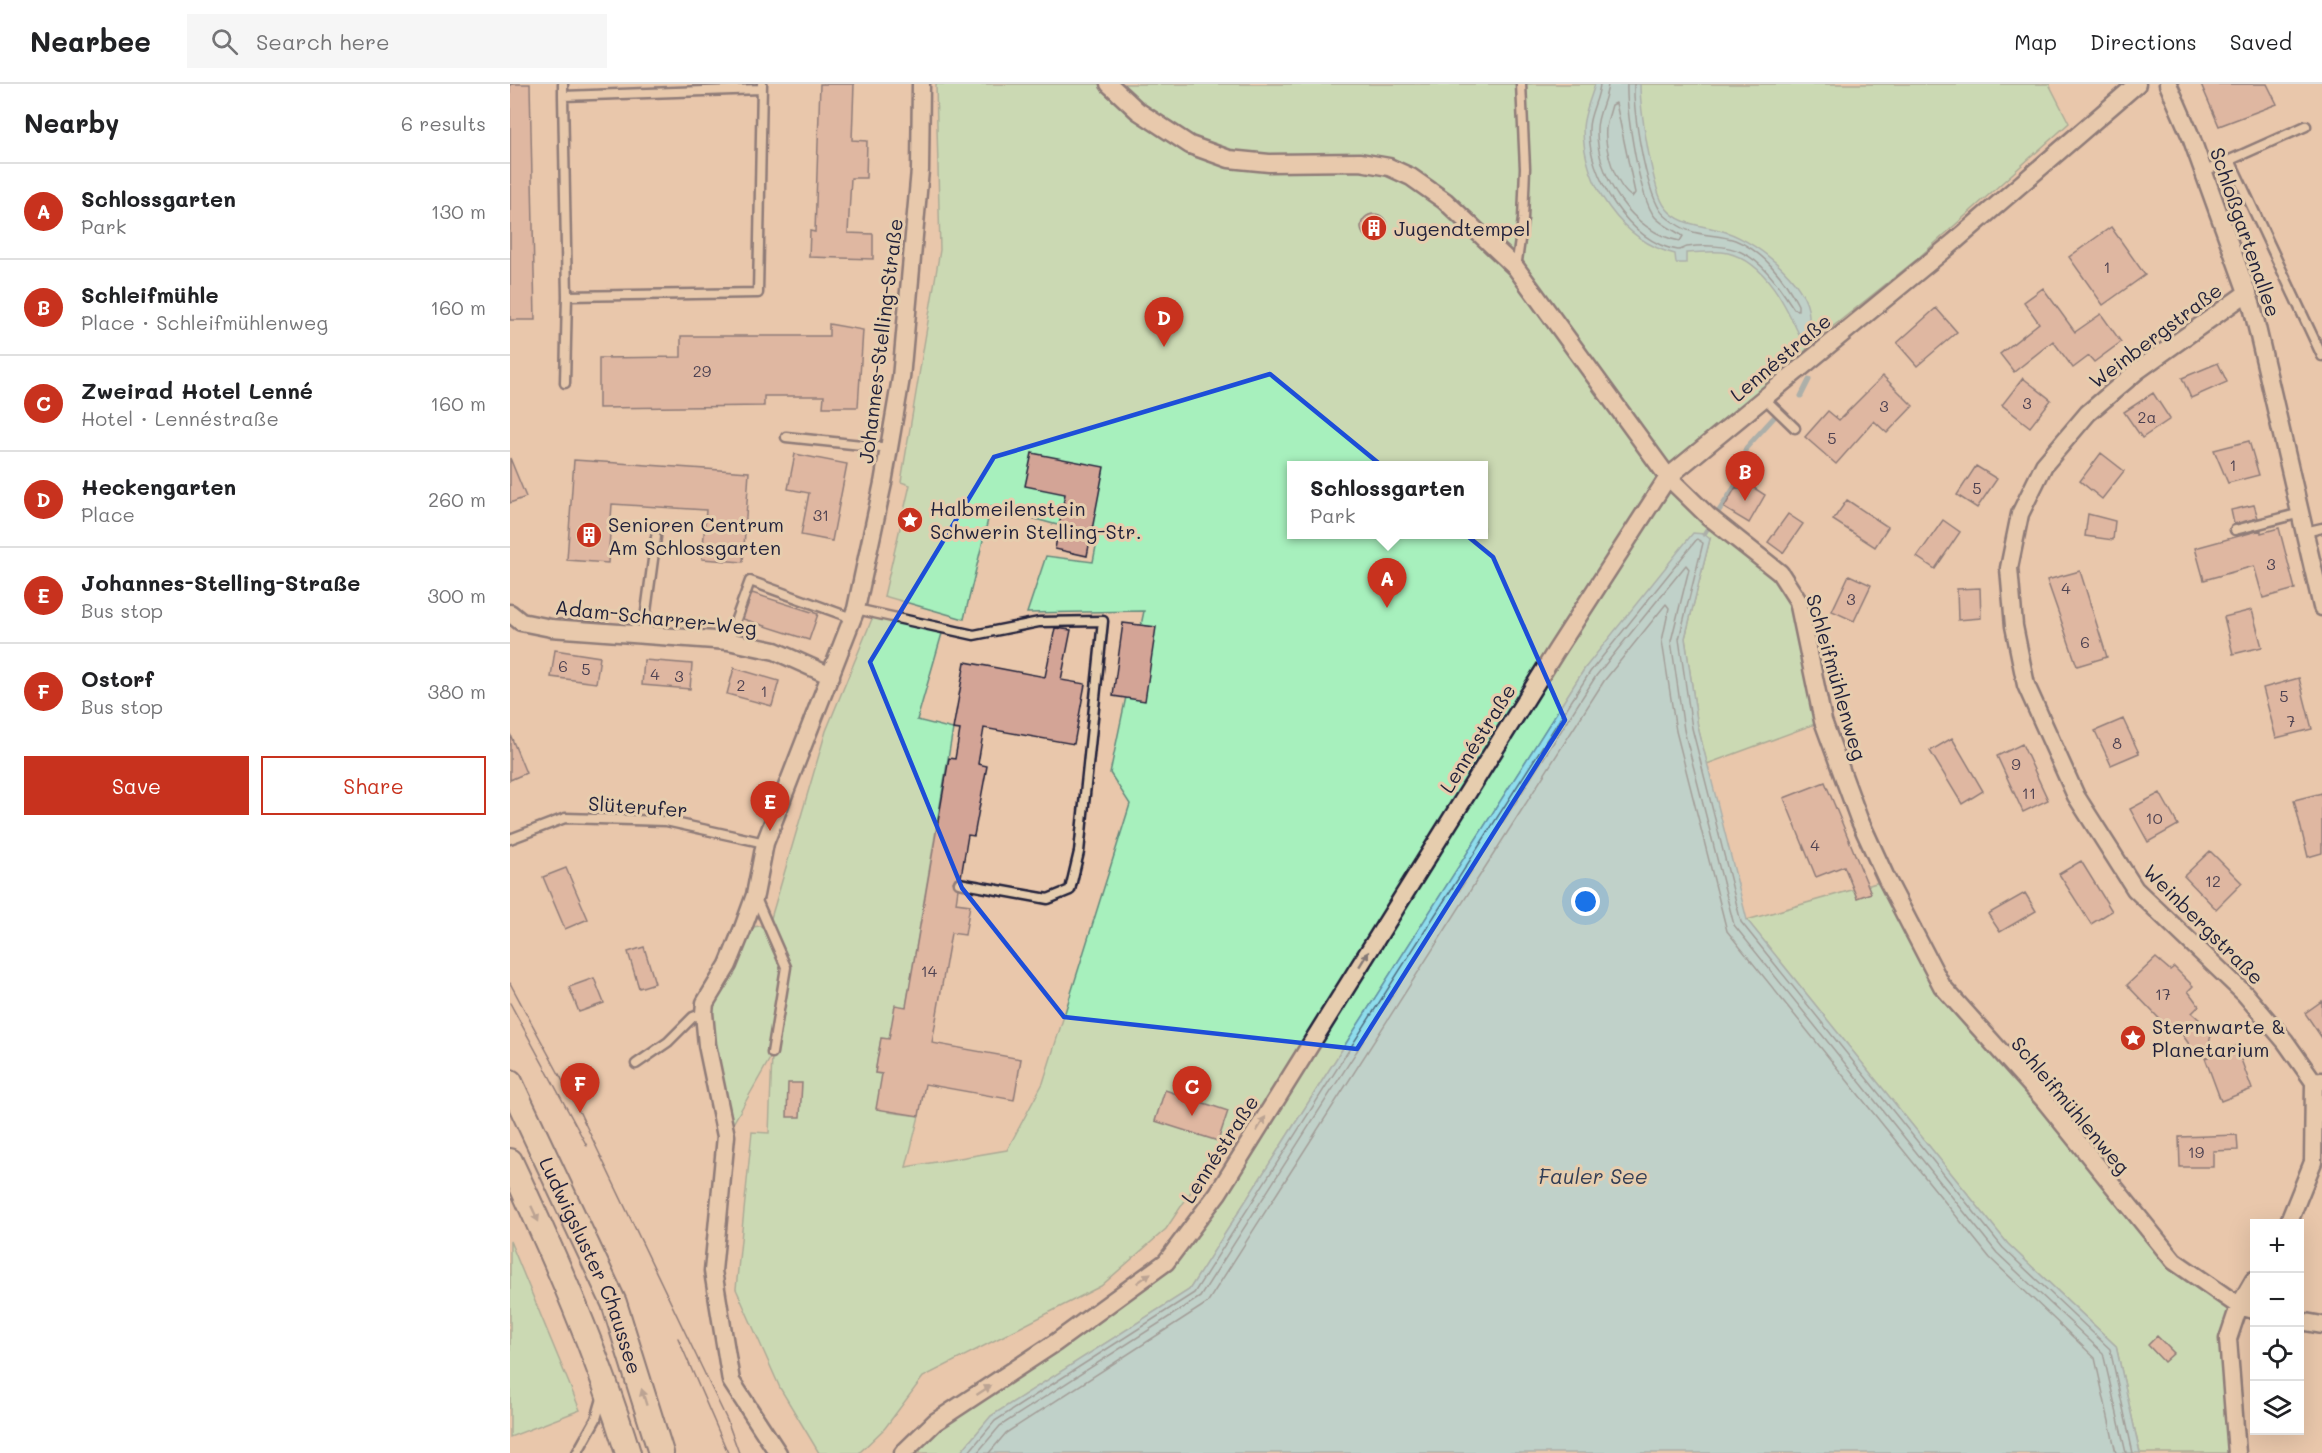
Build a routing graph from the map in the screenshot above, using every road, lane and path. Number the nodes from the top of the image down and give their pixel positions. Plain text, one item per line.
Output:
1 (563, 84) edge
2 (921, 84) edge
3 (1109, 84) edge
4 (1521, 84) edge
5 (2138, 84) edge
6 (2168, 84) edge
7 (761, 86) edge
8 (563, 96) junction
9 (2306, 126) dead end
10 (2230, 160) junction
11 (2203, 172) junction
12 (1516, 268) junction
13 (2248, 292) junction
14 (567, 296) junction
15 (2322, 356) edge
16 (565, 383) dead end
17 (1769, 403) junction
18 (1795, 428) dead end
19 (786, 437) dead end
20 (890, 448) junction
21 (1668, 477) junction
22 (2301, 513) junction
23 (2322, 528) edge
24 (2235, 530) dead end
25 (2305, 532) junction
26 (656, 537) dead end
27 (2322, 607) edge
28 (510, 613) edge
29 (854, 613) junction
30 (643, 634) junction
31 (728, 641) junction
32 (831, 676) junction
33 (510, 839) edge
34 (765, 843) junction
35 (960, 883) dead end
36 (754, 895) junction
37 (704, 1013) junction
38 (772, 1053) dead end
39 (636, 1064) dead end
40 (2318, 1081) edge
41 (510, 1082) edge
42 (510, 1161) edge
43 (2290, 1219) edge
44 (2247, 1308) edge
45 (2304, 1322) edge
46 (2322, 1325) edge
47 (606, 1383) junction
48 (577, 1453) edge
49 (628, 1453) edge
50 (661, 1453) edge
51 (778, 1453) edge
52 (903, 1453) edge
53 (2238, 1453) edge

1 - 8 lane
2 - 20 street, Johannes-Stelling-Straße
3 - 12 street, Schleifmühlenweg
4 - 12 lane
5 - 17 street, Lennéstraße
6 - 11 street, Schloßgartenallee
7 - 8 lane
7 - 14 lane
8 - 14 lane
9 - 10 lane
10 - 11 lane
10 - 15 lane
11 - 13 street, Schloßgartenallee
12 - 21 street, Schleifmühlenweg
13 - 22 street, Schloßgartenallee
13 - 40 street, Weinbergstraße
14 - 16 lane
17 - 18 lane
17 - 21 street, Lennéstraße
19 - 20 lane
20 - 29 street, Johannes-Stelling-Straße
21 - 44 street, Schleifmühlenweg
52 -> 21 street, Lennéstraße
22 - 24 lane
22 - 25 street, Schloßgartenallee
23 - 25 lane
25 - 27 street, Schloßgartenallee
26 - 30 lane
28 - 30 street, Adam-Scharrer-Weg
29 - 31 lane
29 - 32 street, Johannes-Stelling-Straße
29 - 35 lane
30 - 31 street, Adam-Scharrer-Weg
31 - 32 street, Adam-Scharrer-Weg
32 - 34 street, Johannes-Stelling-Straße
33 - 34 lane, Slüterufer
34 - 36 street, Johannes-Stelling-Straße
36 - 37 street, Johannes-Stelling-Straße
36 - 38 lane
37 - 39 lane
37 - 51 street, Johannes-Stelling-Straße
40 - 43 street, Weinbergstraße
50 -> 41 street, Ludwigsluster Chaussee
42 -> 47 street, Ludwigsluster Chaussee
44 - 53 street
45 - 46 street
47 - 48 lane
47 - 49 street, Ludwigsluster Chaussee

